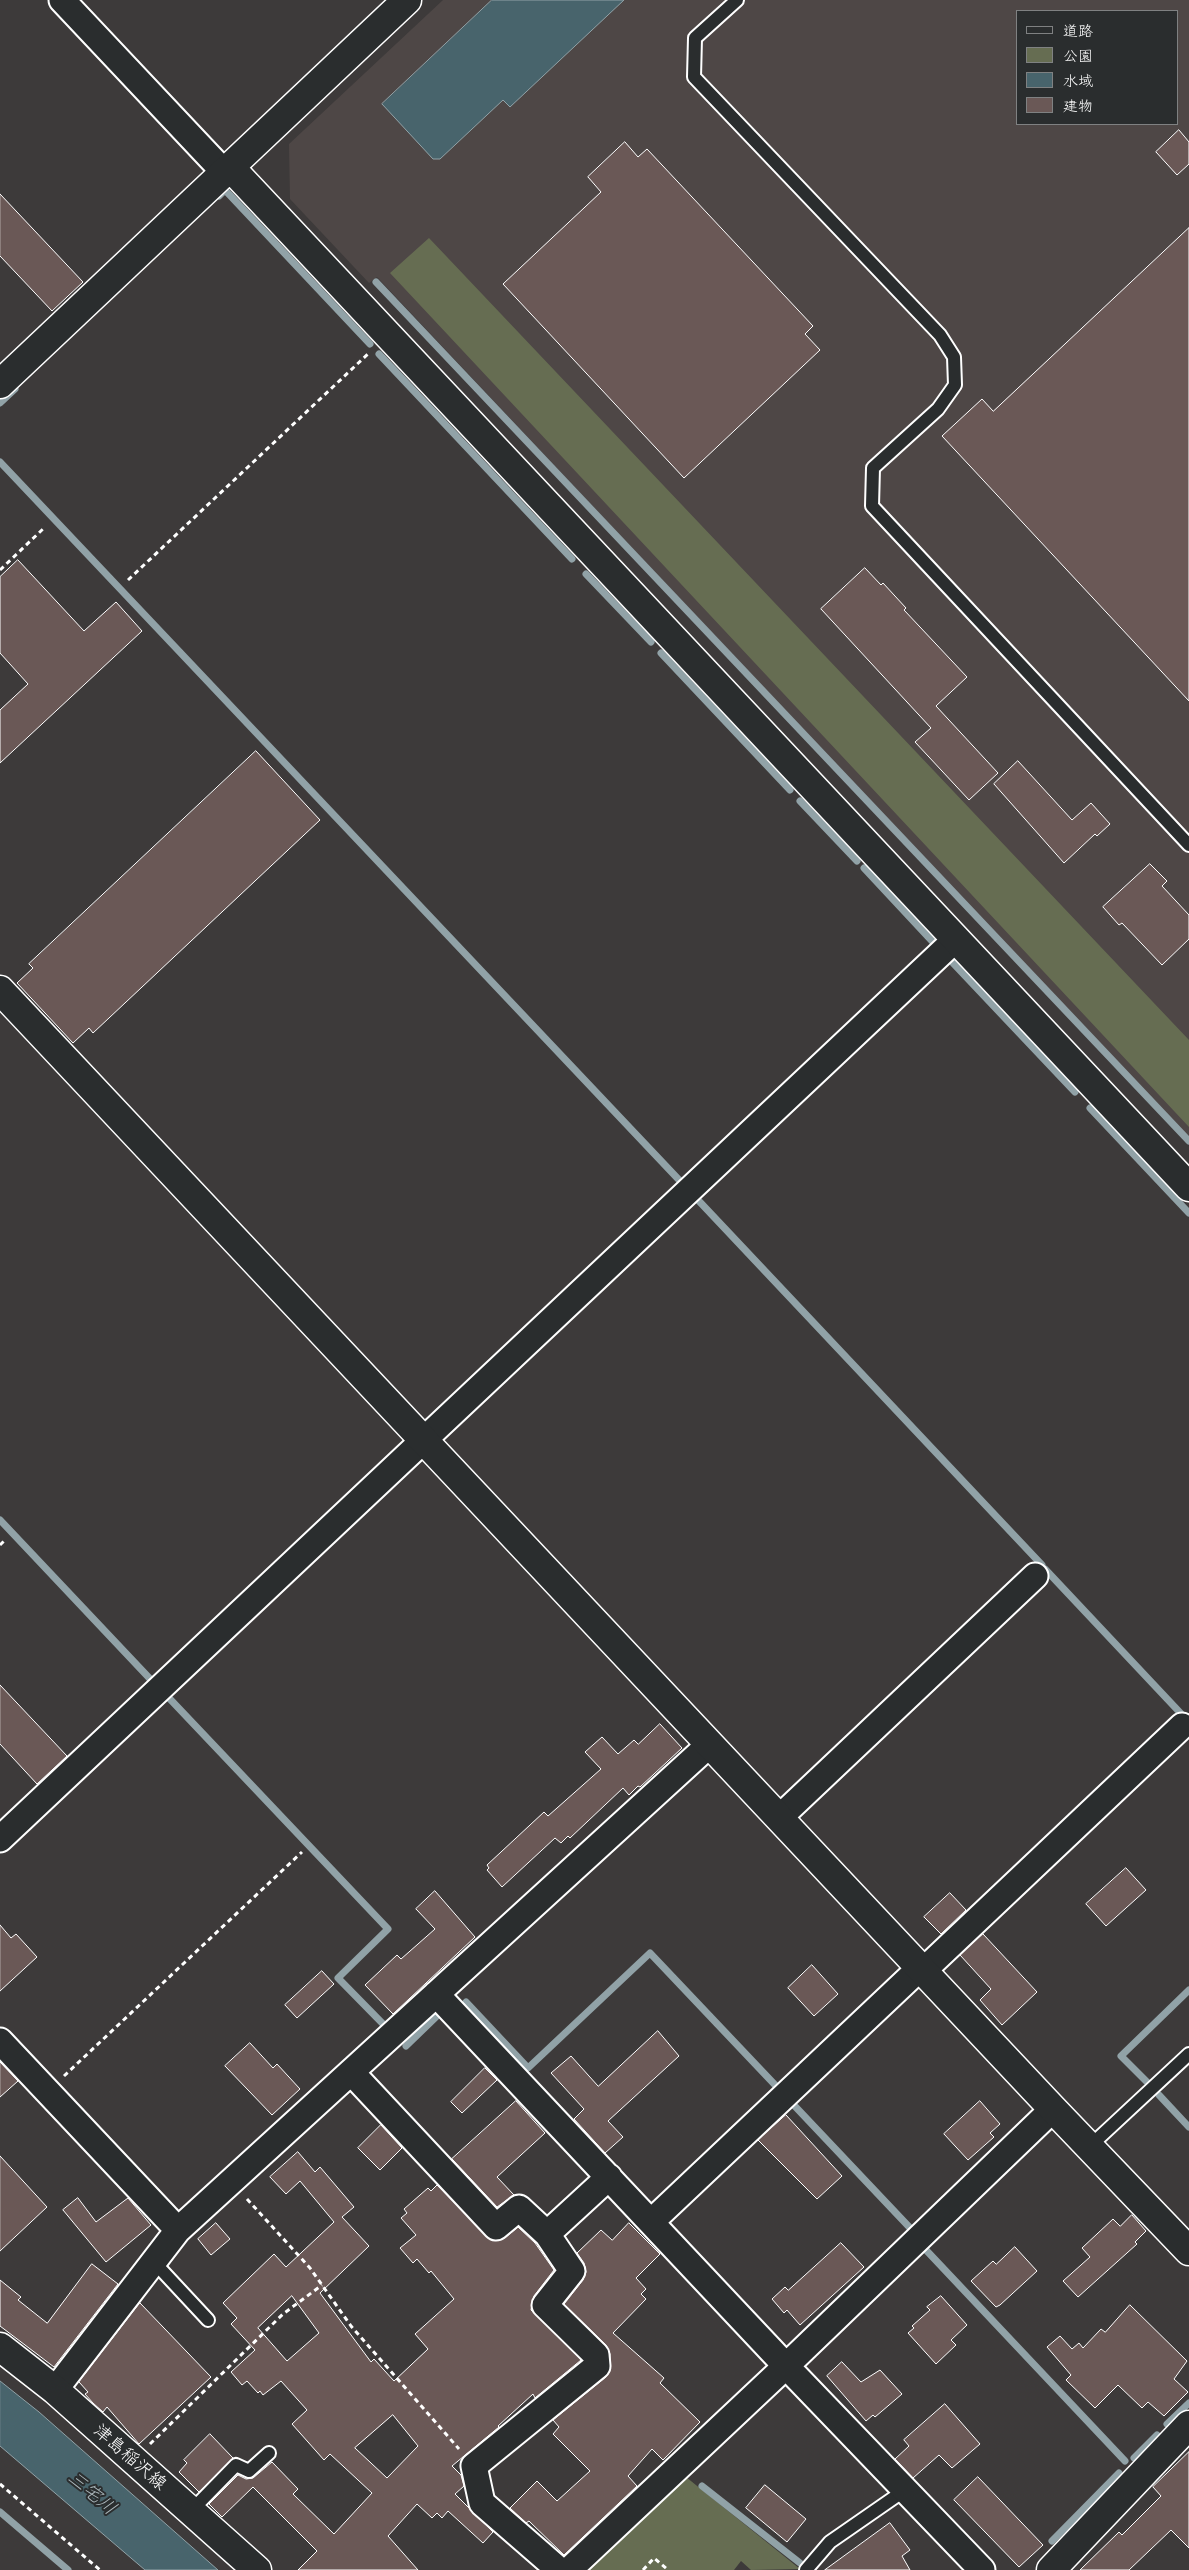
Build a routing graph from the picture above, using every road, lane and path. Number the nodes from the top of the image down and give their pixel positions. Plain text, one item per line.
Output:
1 (62, 0) edge
2 (407, 0) edge
3 (737, 0) edge
4 (227, 169) junction
5 (389, 335) junction
6 (0, 384) edge
7 (44, 528) dead end
8 (0, 570) edge
9 (128, 580) dead end
10 (1189, 845) edge
11 (956, 939) junction
12 (0, 990) edge
13 (1189, 1186) edge
14 (424, 1440) junction
15 (6, 1540) dead end
16 (0, 1545) edge
17 (1035, 1576) dead end
18 (1182, 1726) dead end
19 (710, 1744) junction
20 (779, 1818) junction
21 (0, 1838) edge
22 (302, 1852) dead end
23 (922, 1969) junction
24 (436, 1994) junction
25 (0, 2041) edge
26 (1189, 2054) edge
27 (351, 2072) junction
28 (48, 2091) junction
29 (1053, 2109) junction
30 (1089, 2147) junction
31 (609, 2177) junction
32 (231, 2182) junction
33 (651, 2222) junction
34 (178, 2230) junction
35 (547, 2234) junction
36 (1189, 2251) edge
37 (154, 2262) junction
38 (322, 2285) junction
39 (208, 2320) dead end
40 (0, 2346) edge
41 (786, 2366) junction
42 (55, 2390) junction
43 (1189, 2425) edge
44 (270, 2453) dead end
45 (132, 2460) junction
46 (474, 2466) junction
47 (0, 2484) edge
48 (905, 2490) junction
49 (191, 2511) junction
50 (100, 2570) edge
51 (257, 2570) edge
52 (559, 2570) edge
53 (569, 2570) edge
54 (642, 2570) edge
55 (668, 2570) edge
56 (806, 2570) edge
57 (982, 2570) edge
58 (1051, 2570) edge

1 - 4 street
2 - 4 street
3 - 10 lane
4 - 5 street
4 - 6 street
5 - 9 path
5 - 11 street
7 - 8 path
11 - 13 street
11 - 14 street
12 - 14 street
14 - 19 street
14 - 21 street
15 - 16 path
17 - 20 street
18 - 23 street
19 - 20 street
19 - 24 street
20 - 23 street
22 - 28 path
23 - 29 street
23 - 33 street
24 - 27 street
24 - 31 street
25 - 28 street
26 - 30 lane
27 - 32 street
27 - 35 street
28 - 34 street
29 - 30 street
29 - 41 street
30 - 36 street
31 - 33 street
31 - 35 street
32 - 34 street
32 - 38 path
33 - 41 street
34 - 37 street
35 - 46 street
37 - 39 lane
37 - 42 street
38 - 45 path
38 - 46 path
40 - 42 street, 津島稲沢線
41 - 48 street
41 - 53 street
42 - 45 street, 津島稲沢線
43 - 58 street
44 - 49 lane
45 - 49 street, 津島稲沢線
46 - 52 street
47 - 50 path
48 - 56 lane
48 - 57 street
49 - 51 street, 津島稲沢線
54 - 55 path

